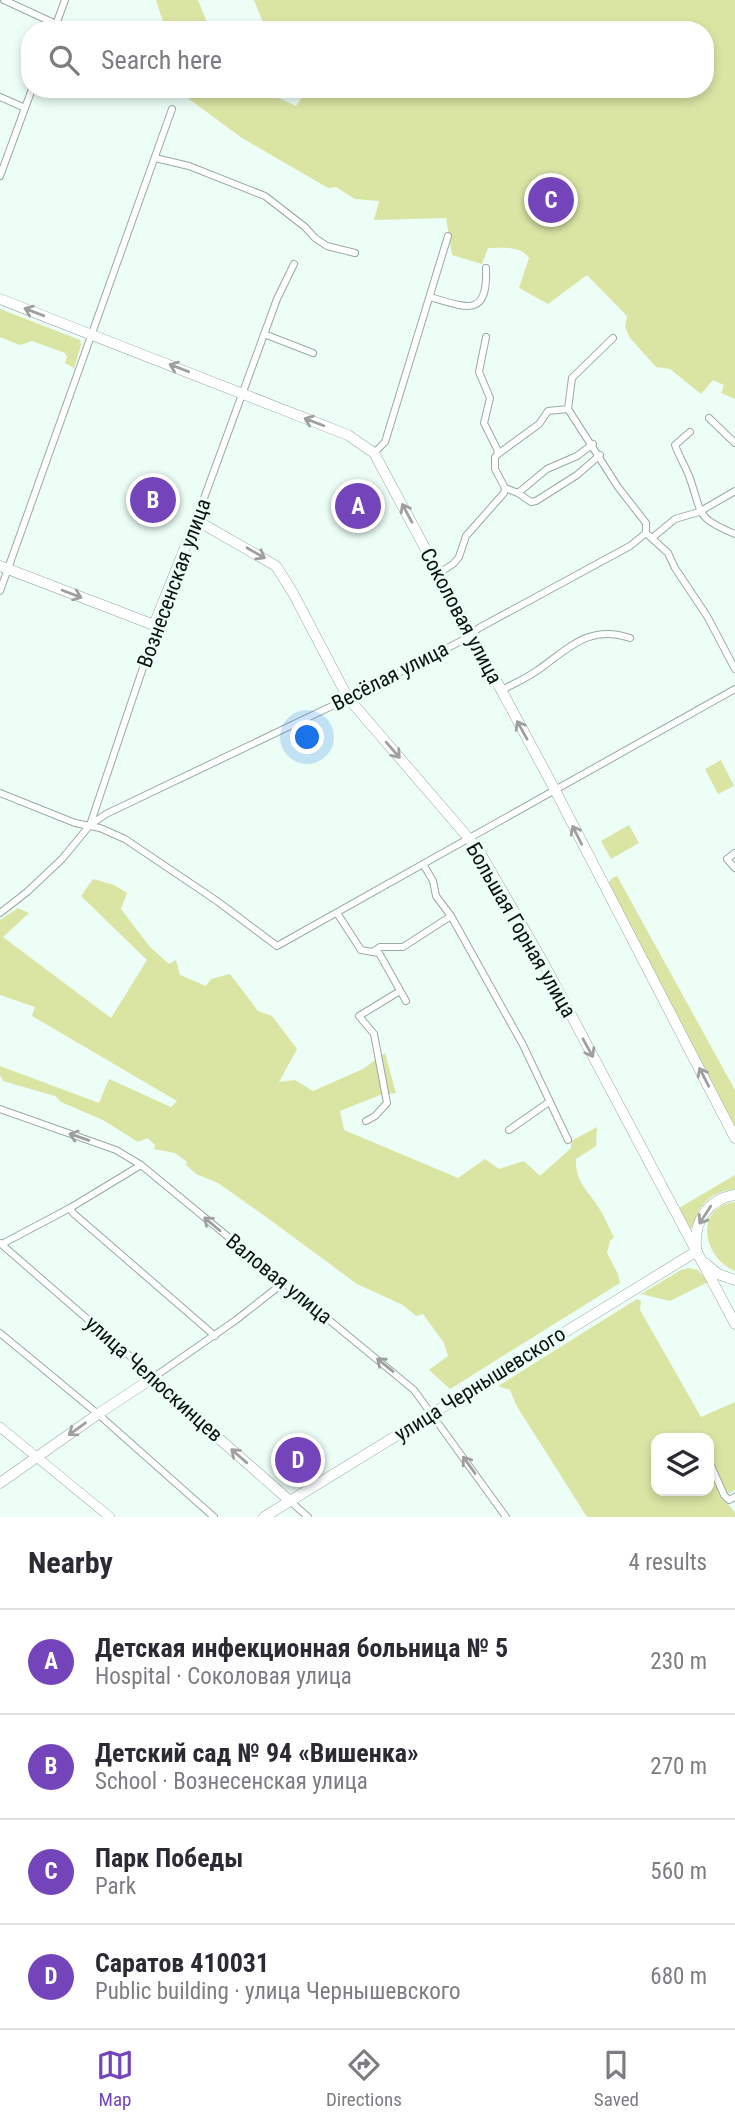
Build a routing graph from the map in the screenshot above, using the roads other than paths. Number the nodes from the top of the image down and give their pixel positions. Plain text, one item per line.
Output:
1 (4, 0) edge
2 (65, 0) edge
3 (44, 21) edge
4 (57, 21) edge
5 (0, 97) edge
6 (29, 98) edge
7 (25, 108) junction
8 (172, 109) dead end
9 (155, 158) junction
10 (0, 176) edge
11 (448, 236) dead end
12 (355, 253) dead end
13 (294, 264) dead end
14 (486, 268) dead end
15 (430, 297) junction
16 (0, 299) edge
17 (93, 334) junction
18 (264, 334) junction
19 (486, 337) dead end
20 (613, 338) dead end
21 (313, 353) dead end
22 (242, 394) junction
23 (568, 409) junction
24 (709, 418) dead end
25 (690, 432) dead end
26 (735, 443) edge
27 (593, 444) junction
28 (374, 453) junction
29 (498, 454) junction
30 (600, 455) junction
31 (505, 488) junction
32 (735, 491) edge
33 (518, 493) junction
34 (699, 512) junction
35 (196, 520) junction
36 (735, 534) edge
37 (649, 535) junction
38 (4, 567) edge
39 (439, 573) junction
40 (0, 591) edge
41 (154, 625) junction
42 (470, 634) junction
43 (630, 638) dead end
44 (735, 669) edge
45 (735, 689) edge
46 (500, 691) junction
47 (348, 698) junction
48 (555, 790) junction
49 (0, 793) edge
50 (90, 825) junction
51 (471, 839) junction
52 (735, 853) edge
53 (423, 864) junction
54 (735, 867) edge
55 (0, 913) edge
56 (337, 913) junction
57 (451, 916) junction
58 (372, 953) junction
59 (400, 991) junction
60 (406, 1001) dead end
61 (549, 1102) junction
62 (0, 1110) edge
63 (366, 1121) dead end
64 (509, 1130) dead end
65 (735, 1138) edge
66 (568, 1140) dead end
67 (141, 1165) junction
68 (735, 1195) edge
69 (70, 1208) junction
70 (1, 1244) edge
71 (697, 1251) junction
72 (735, 1280) edge
73 (283, 1283) junction
74 (735, 1324) edge
75 (0, 1333) edge
76 (215, 1336) junction
77 (154, 1377) junction
78 (98, 1414) junction
79 (432, 1414) junction
80 (0, 1427) edge
81 (38, 1457) junction
82 (714, 1472) edge
83 (0, 1483) edge
84 (732, 1498) edge
85 (290, 1501) junction
86 (110, 1517) edge
87 (214, 1517) edge
88 (264, 1517) edge
89 (308, 1517) edge
90 (506, 1517) edge

1 - 3 street
2 - 4 street
5 - 7 street
6 - 7 street
7 - 10 street
8 - 9 street
9 - 12 street
9 - 17 street
11 - 15 street
13 - 18 street, Вознесенская улица
14 - 15 street
15 - 28 street
17 -> 16 main road, Соколовая улица
22 -> 17 main road, Соколовая улица
17 - 38 street
18 - 21 street
18 - 22 street, Вознесенская улица
19 - 29 street
20 - 23 street
28 -> 22 main road, Соколовая улица
22 - 35 street, Вознесенская улица
23 - 27 street
23 - 29 street
24 - 26 street
25 - 34 street
27 - 30 street
27 - 33 street
39 -> 28 main road, Соколовая улица
29 - 31 street
30 - 33 street
30 - 37 street
31 - 33 street
31 - 39 street
32 - 34 street, Весёлая улица
34 - 36 street
34 - 37 street, Весёлая улица
35 - 41 main road, Вознесенская улица
35 -> 47 main road, Большая Горная улица
37 - 42 street, Весёлая улица
37 - 44 street
38 - 40 street
38 -> 41 main road
39 - 42 main road, Соколовая улица
41 - 50 street, Вознесенская улица
42 - 46 main road, Соколовая улица
42 - 47 street, Весёлая улица
43 - 46 street
45 - 48 street
48 -> 46 main road, Соколовая улица
47 - 50 street, Весёлая улица
47 -> 51 main road, Большая Горная улица
48 - 51 street
65 -> 48 main road, Соколовая улица
49 - 50 street
50 - 55 street, Вознесенская улица
50 - 56 street
51 - 53 street
51 -> 71 main road, Большая Горная улица
52 - 54 street
53 - 56 street
53 - 57 street
56 - 58 street
57 - 58 street
57 - 61 street
58 - 59 street
59 - 60 street
59 - 63 street
61 - 64 street
61 - 66 street
67 -> 62 street, Валовая улица
67 - 69 street
73 -> 67 street, Валовая улица
68 -> 71 main road
69 - 70 street
69 - 76 street
70 - 77 street, улица Челюскинцев
71 - 72 main road
71 - 74 main road, Большая Горная улица
71 - 79 main road, улица Чернышевского
73 - 76 street
79 -> 73 street, Валовая улица
75 - 78 street
76 - 77 street
77 - 78 main road
85 -> 77 main road, улица Челюскинцев
78 -> 81 main road
78 - 87 street
79 - 85 main road, улица Чернышевского
90 -> 79 street, Валовая улица
80 - 81 main road
81 - 83 main road
81 - 86 main road
82 - 84 street
85 - 88 main road, улица Чернышевского
85 - 89 street, улица Челюскинцев

